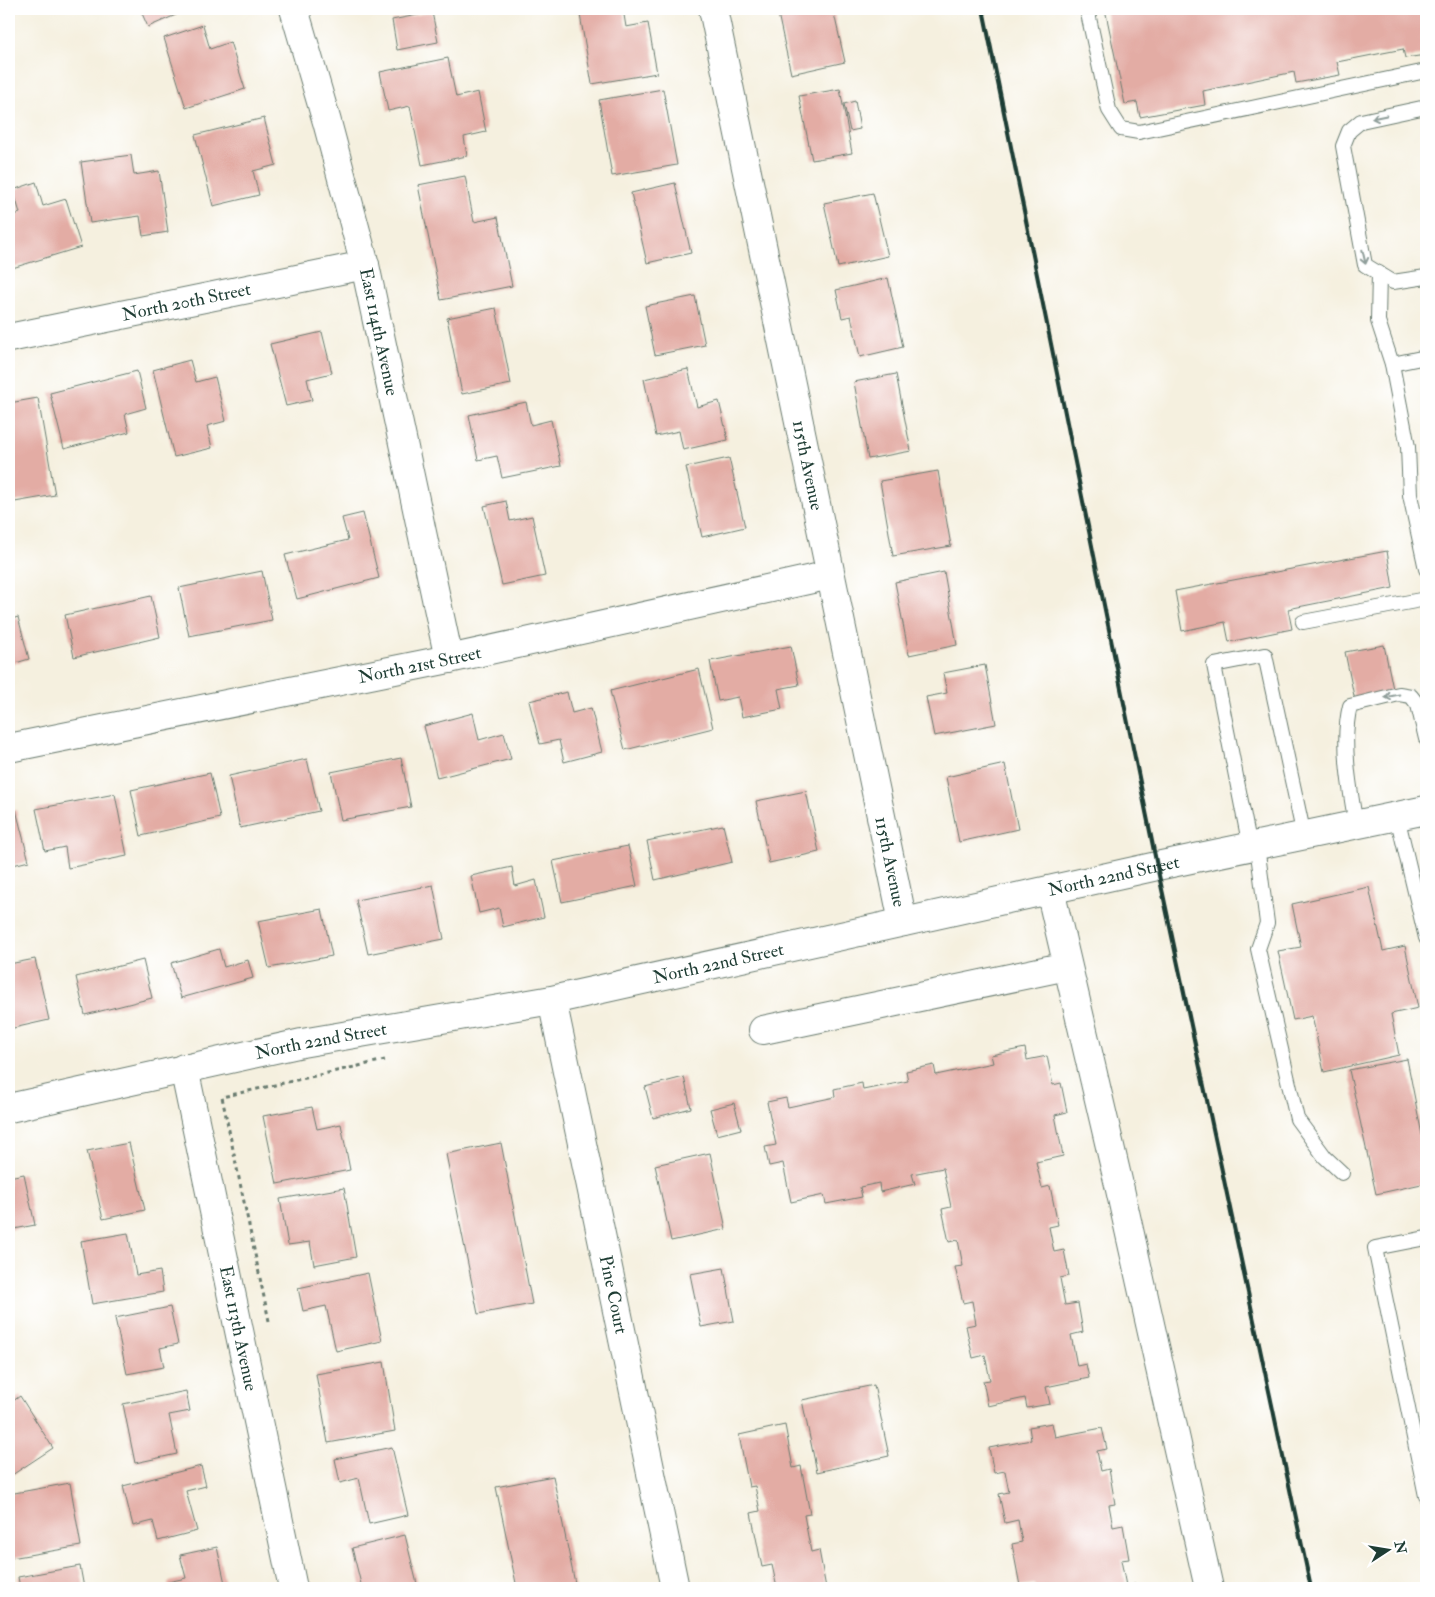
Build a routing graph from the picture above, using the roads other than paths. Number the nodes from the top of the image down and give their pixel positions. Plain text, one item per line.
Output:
1 (294, 9) edge
2 (713, 9) edge
3 (1087, 9) edge
4 (1426, 71) edge
5 (1426, 107) edge
6 (365, 265) junction
7 (1379, 273) junction
8 (1426, 277) edge
9 (9, 338) edge
10 (1426, 357) edge
11 (1392, 364) junction
12 (1426, 570) edge
13 (830, 575) junction
14 (1426, 598) edge
15 (1303, 622) dead end
16 (449, 659) junction
17 (1426, 739) edge
18 (9, 748) edge
19 (1426, 810) edge
20 (1397, 816) junction
21 (1356, 825) junction
22 (1304, 836) junction
23 (1254, 846) junction
24 (1050, 890) junction
25 (903, 922) junction
26 (1426, 938) edge
27 (1067, 966) junction
28 (552, 1000) junction
29 (763, 1030) dead end
30 (184, 1068) junction
31 (9, 1108) edge
32 (1342, 1173) dead end
33 (1426, 1238) edge
34 (1426, 1496) edge
35 (293, 1588) edge
36 (675, 1588) edge
37 (1209, 1588) edge

1 - 6 street, East 114th Avenue
2 - 13 street, 115th Avenue
3 - 4 lane
5 -> 7 lane
6 - 9 street, North 20th Street
6 - 16 street, East 114th Avenue
7 - 8 lane
7 - 11 lane
10 - 11 lane
11 - 12 lane
13 - 16 street, North 21st Street
13 - 25 street, 115th Avenue
14 - 15 lane
16 - 18 street, North 21st Street
17 -> 21 lane
19 - 20 street, North 22nd Street
20 - 21 street, North 22nd Street
20 - 26 lane
21 - 22 street, North 22nd Street
22 - 23 street, North 22nd Street
22 - 23 lane
23 - 24 street, North 22nd Street
23 - 32 lane
24 - 25 street, North 22nd Street
24 - 27 street
25 - 28 street, North 22nd Street
27 - 29 street
27 - 37 street
28 - 30 street, North 22nd Street
28 - 36 street, Pine Court
30 - 31 street, North 22nd Street
30 - 35 street, East 113th Avenue
33 - 34 lane

